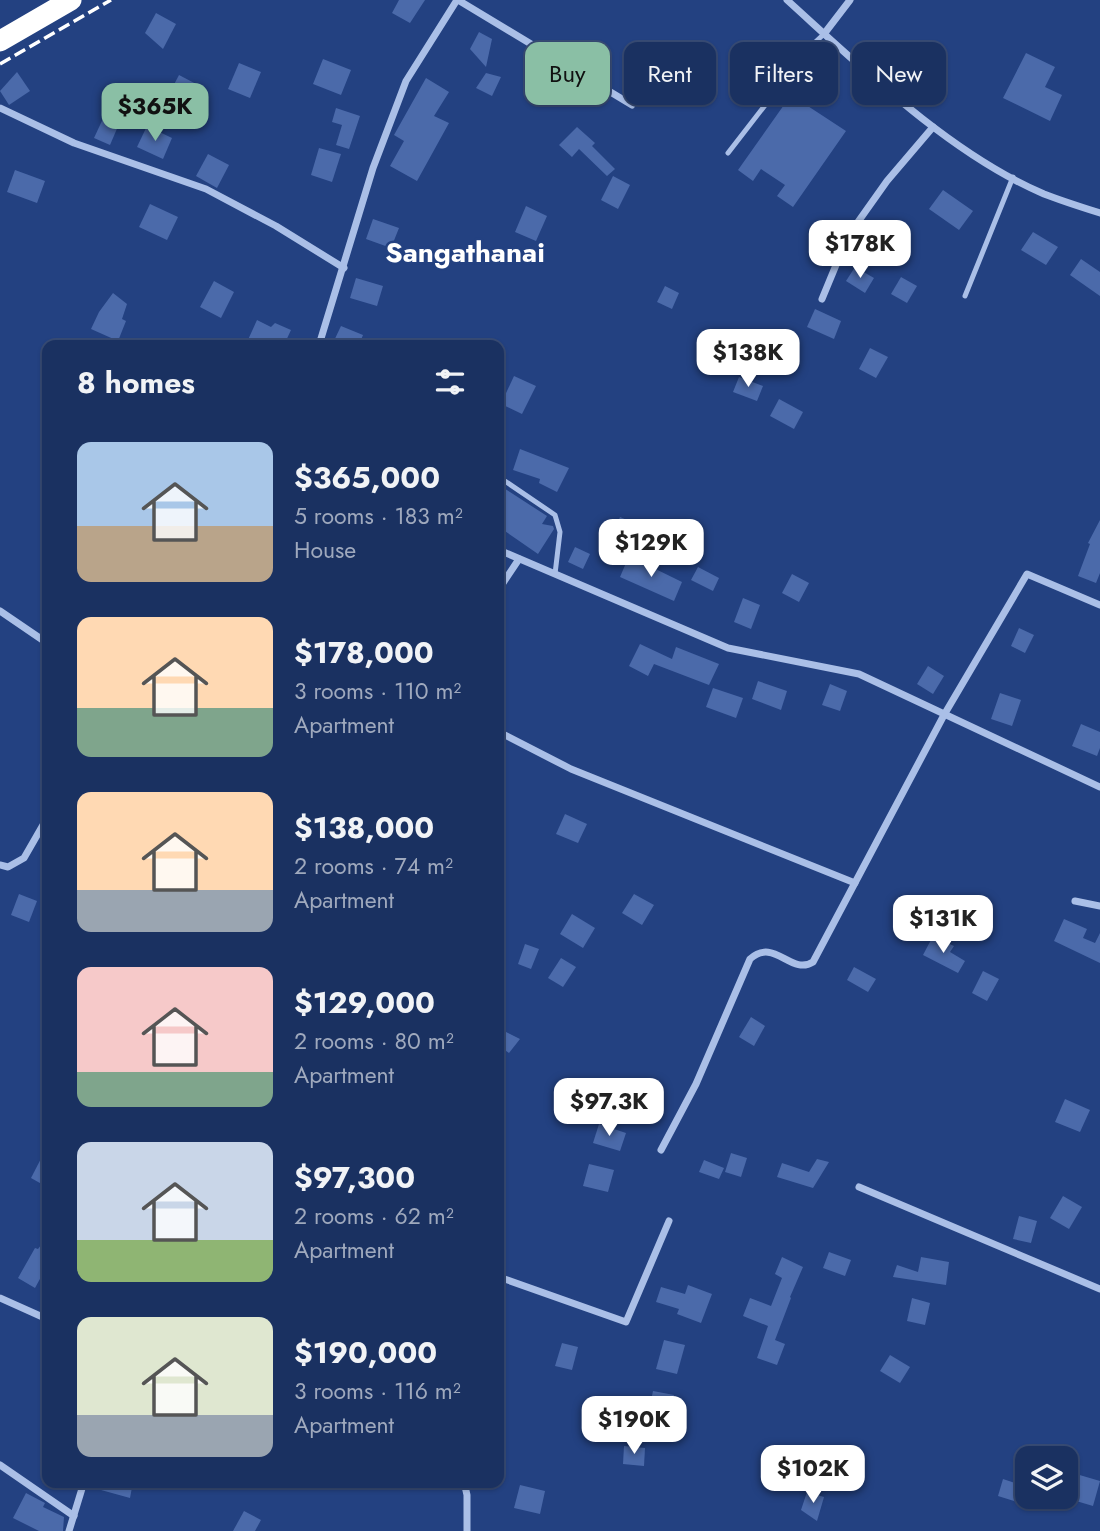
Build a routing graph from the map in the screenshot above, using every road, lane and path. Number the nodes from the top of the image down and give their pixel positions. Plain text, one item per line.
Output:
1 (71, 0) edge
2 (457, 0) edge
3 (787, 0) edge
4 (850, 0) edge
5 (824, 34) junction
6 (0, 41) edge
7 (624, 100) edge
8 (0, 108) edge
9 (933, 127) junction
10 (728, 153) dead end
11 (1013, 177) junction
12 (1100, 213) edge
13 (344, 268) junction
14 (965, 296) dead end
15 (822, 299) dead end
16 (321, 340) edge
17 (504, 480) edge
18 (504, 552) edge
19 (519, 559) junction
20 (555, 574) junction
21 (504, 582) edge
22 (1100, 605) edge
23 (0, 611) edge
24 (42, 640) edge
25 (944, 715) junction
26 (504, 735) edge
27 (1100, 787) edge
28 (42, 827) edge
29 (0, 865) edge
30 (855, 883) junction
31 (1075, 901) dead end
32 (1100, 906) edge
33 (661, 1150) dead end
34 (859, 1187) dead end
35 (669, 1221) dead end
36 (504, 1279) edge
37 (1100, 1289) edge
38 (0, 1298) edge
39 (42, 1317) edge
40 (0, 1465) edge
41 (82, 1488) edge
42 (465, 1488) edge
43 (74, 1516) junction
44 (69, 1531) edge
45 (467, 1531) edge

1 - 6 highway
2 - 7 street
2 - 13 street
3 - 5 street
4 - 5 street
5 - 9 street
5 - 10 lane
8 - 13 street
9 - 11 street
9 - 15 street
11 - 12 street
11 - 14 lane
13 - 16 street
17 - 20 lane
18 - 19 street
19 - 20 street
19 - 21 street
20 - 25 street
22 - 25 street
23 - 24 street
25 - 27 street
25 - 30 street
26 - 30 street
28 - 29 street
30 - 33 street
31 - 32 street
34 - 37 street
35 - 36 street
38 - 39 street
40 - 43 street
41 - 43 street
42 - 45 street
43 - 44 street

